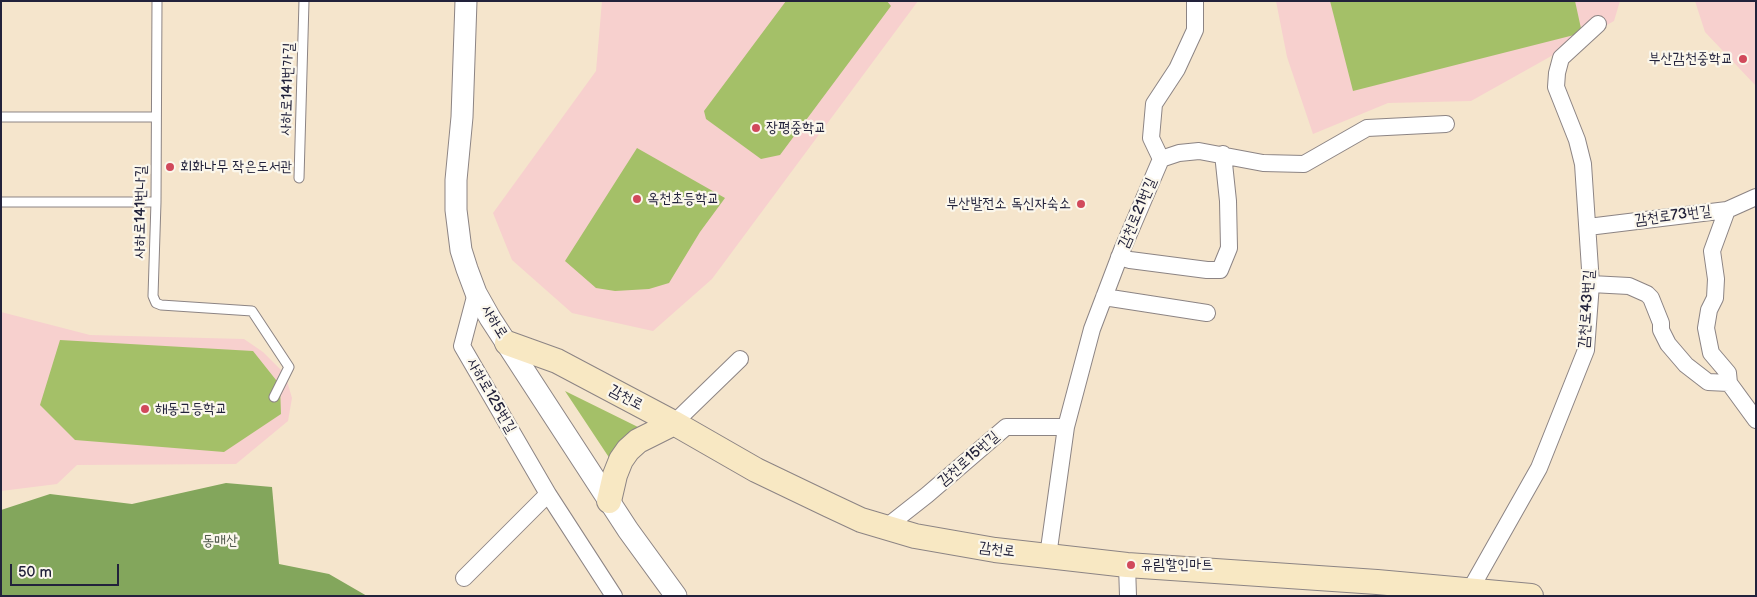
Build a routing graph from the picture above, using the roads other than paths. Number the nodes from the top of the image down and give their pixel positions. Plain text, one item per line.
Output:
1 (157, 1) edge
2 (304, 1) edge
3 (466, 1) edge
4 (1195, 1) edge
5 (1598, 24) dead end
6 (1, 117) edge
7 (156, 117) junction
8 (1446, 124) dead end
9 (1223, 154) junction
10 (1161, 159) junction
11 (299, 178) dead end
12 (1756, 197) edge
13 (1, 202) edge
14 (156, 202) junction
15 (1727, 210) junction
16 (1588, 227) junction
17 (1119, 257) junction
18 (1591, 284) junction
19 (476, 293) junction
20 (1104, 297) junction
21 (1207, 313) dead end
22 (507, 343) junction
23 (740, 359) dead end
24 (1729, 383) junction
25 (274, 397) dead end
26 (1756, 420) edge
27 (674, 423) junction
28 (1066, 427) junction
29 (548, 494) junction
30 (609, 501) junction
31 (885, 528) junction
32 (1048, 556) junction
33 (1127, 565) junction
34 (464, 578) dead end
35 (1377, 582) junction
36 (1470, 593) edge
37 (614, 596) edge
38 (676, 596) edge
39 (1128, 596) edge
40 (1400, 596) edge
41 (1531, 596) edge

1 - 7 lane, 사하로141번나길
2 - 11 lane, 사하로141번가길
3 - 19 street, 사하로
4 - 10 street
5 - 16 street, 감천로43번길
6 - 7 lane
7 - 14 lane, 사하로141번나길
8 - 9 street, 감천로21번길
9 - 10 street, 감천로21번길
9 - 17 street
10 - 17 street, 감천로21번길
12 - 15 street, 감천로73번길
13 - 14 lane
14 - 25 lane, 사하로141번나길
15 - 16 street, 감천로73번길
15 - 24 street
16 - 18 street, 감천로43번길
17 - 20 street, 감천로21번길
18 - 24 street
18 - 36 street, 감천로43번길
19 - 22 street, 사하로
19 - 29 street, 사하로125번길
20 - 21 street
20 - 28 street, 감천로21번길
22 - 27 main road, 감천로
22 - 30 street, 사하로
23 - 27 street
24 - 26 street
27 - 30 main road
27 - 31 main road, 감천로
28 - 31 street, 감천로15번길
28 - 32 street, 감천로21번길
29 - 34 street
29 - 37 street, 사하로125번길
30 - 38 street, 사하로
31 - 32 main road, 감천로
32 - 33 main road, 감천로
33 - 35 main road, 감천로
33 - 39 street
35 - 36 main road, 감천로
35 - 40 street
36 - 41 main road, 감천로

